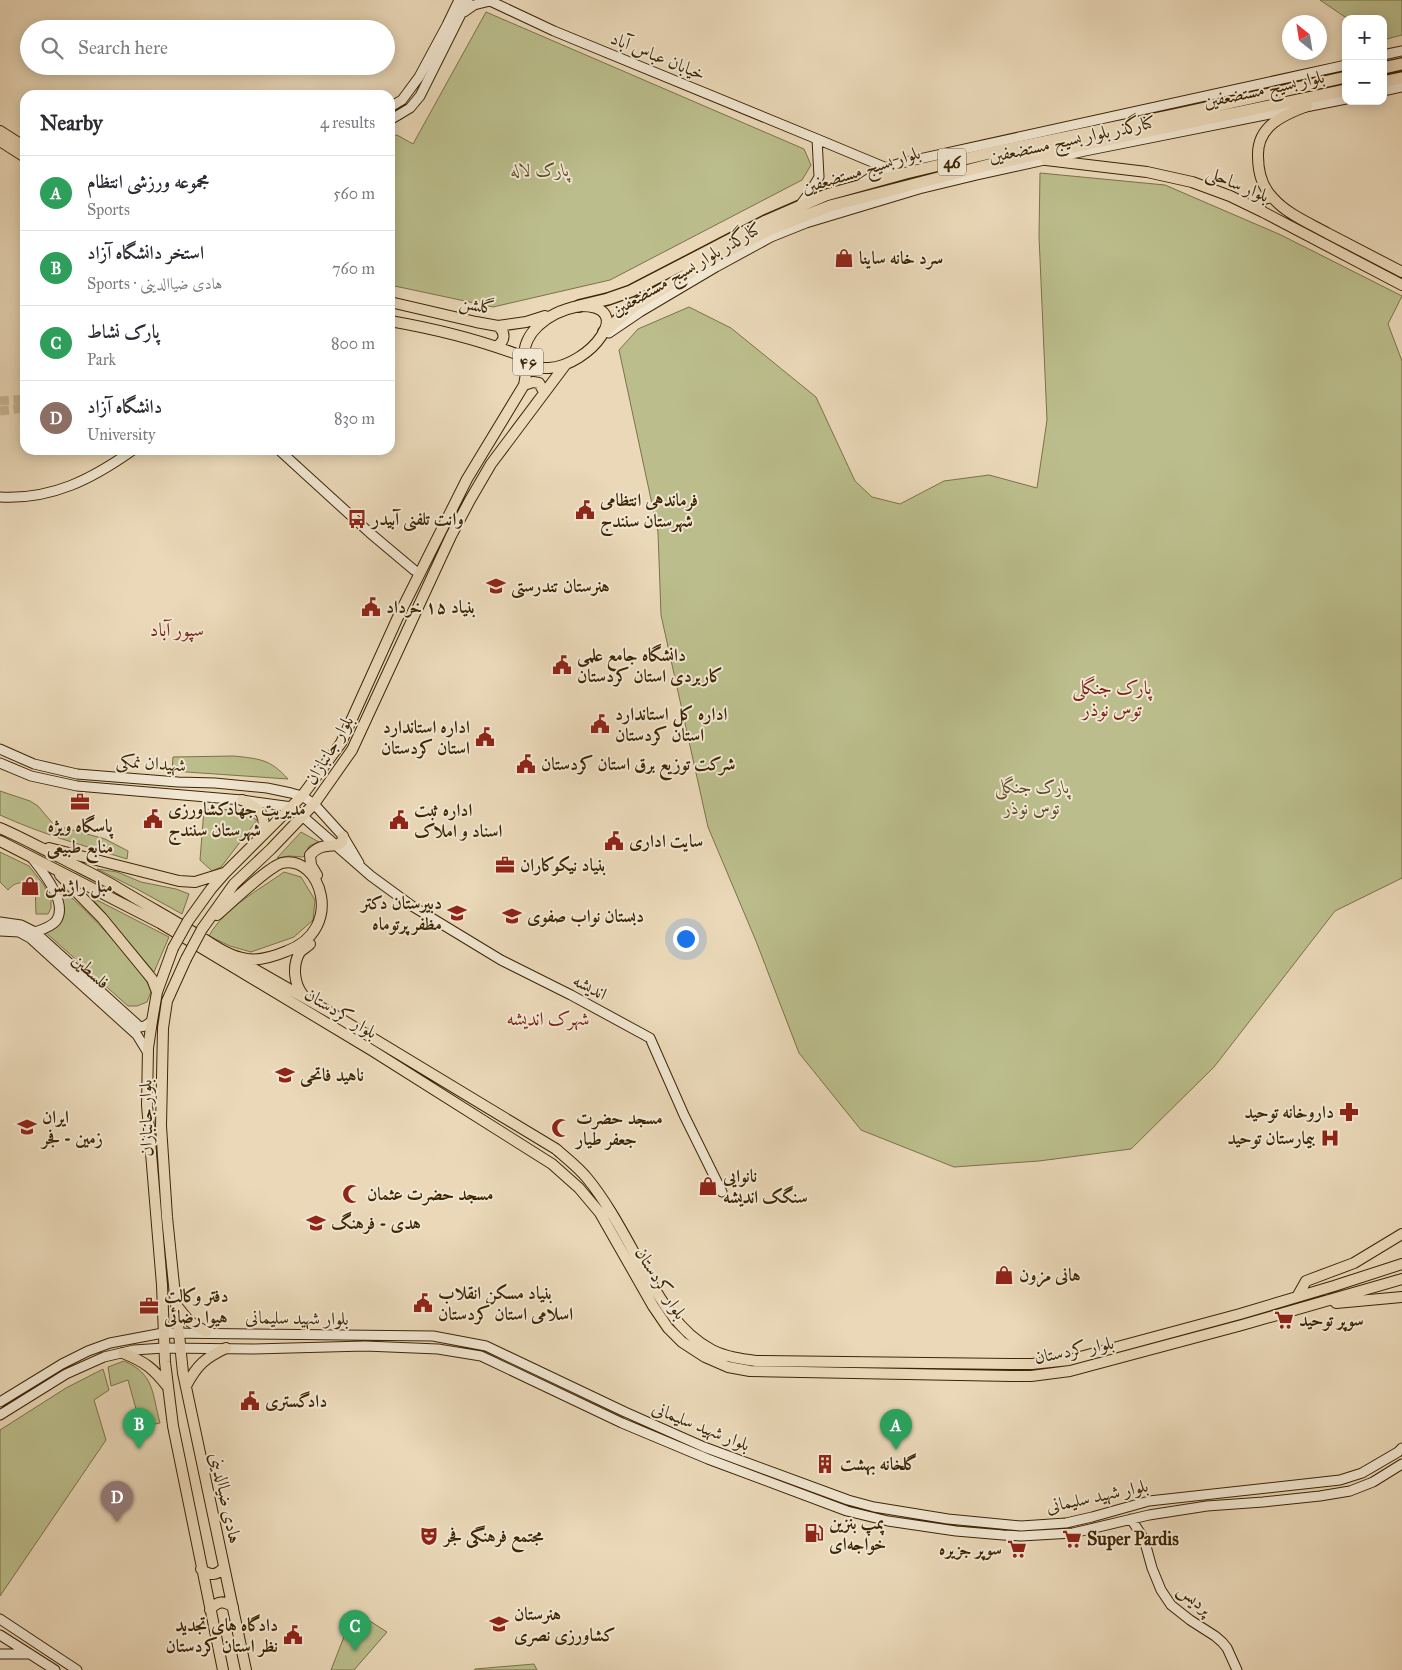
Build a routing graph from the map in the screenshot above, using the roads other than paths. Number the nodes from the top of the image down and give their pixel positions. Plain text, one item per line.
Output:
1 (458, 0) edge
2 (468, 0) edge
3 (489, 0) edge
4 (462, 14) junction
5 (1402, 51) edge
6 (1387, 54) edge
7 (1402, 64) edge
8 (1342, 66) edge
9 (1387, 67) edge
10 (1342, 78) edge
11 (1402, 78) edge
12 (1387, 81) edge
13 (1402, 88) edge
14 (1387, 90) edge
15 (1342, 91) edge
16 (1342, 100) edge
17 (395, 104) edge
18 (1307, 106) junction
19 (395, 117) edge
20 (0, 131) edge
21 (817, 139) junction
22 (0, 141) edge
23 (20, 144) edge
24 (20, 154) edge
25 (1046, 160) junction
26 (885, 168) junction
27 (906, 174) junction
28 (859, 186) junction
29 (1272, 198) junction
30 (798, 207) junction
31 (1264, 212) junction
32 (740, 254) junction
33 (718, 256) junction
34 (1402, 272) edge
35 (1402, 285) edge
36 (623, 294) junction
37 (395, 303) edge
38 (579, 306) junction
39 (634, 306) junction
40 (558, 312) junction
41 (395, 322) edge
42 (498, 326) junction
43 (602, 337) junction
44 (497, 346) junction
45 (526, 360) junction
46 (566, 364) junction
47 (524, 385) junction
48 (544, 392) junction
49 (125, 455) edge
50 (284, 455) edge
51 (0, 497) edge
52 (420, 573) junction
53 (0, 749) edge
54 (0, 763) edge
55 (302, 796) junction
56 (242, 800) junction
57 (314, 804) junction
58 (292, 807) junction
59 (303, 816) junction
60 (0, 828) edge
61 (343, 836) junction
62 (260, 839) junction
63 (0, 841) edge
64 (37, 845) junction
65 (334, 845) junction
66 (31, 856) junction
67 (54, 869) junction
68 (225, 873) junction
69 (370, 876) junction
70 (52, 884) junction
71 (0, 922) edge
72 (203, 927) junction
73 (0, 931) edge
74 (35, 932) junction
75 (226, 953) junction
76 (157, 992) junction
77 (305, 998) junction
78 (331, 1013) junction
79 (152, 1020) junction
80 (326, 1023) junction
81 (148, 1054) junction
82 (722, 1192) dead end
83 (1402, 1234) edge
84 (620, 1236) junction
85 (1402, 1264) edge
86 (1402, 1279) edge
87 (1298, 1297) junction
88 (1402, 1297) edge
89 (1318, 1304) junction
90 (176, 1305) junction
91 (206, 1332) junction
92 (163, 1333) junction
93 (178, 1333) junction
94 (164, 1348) junction
95 (180, 1348) junction
96 (226, 1348) junction
97 (123, 1353) junction
98 (546, 1374) junction
99 (560, 1381) junction
100 (541, 1384) junction
101 (186, 1386) junction
102 (167, 1387) junction
103 (556, 1391) junction
104 (0, 1402) edge
105 (0, 1415) edge
106 (1402, 1448) edge
107 (750, 1463) junction
108 (1402, 1464) edge
109 (1402, 1472) edge
110 (746, 1473) junction
111 (1388, 1474) junction
112 (1262, 1487) junction
113 (1247, 1490) junction
114 (1248, 1502) junction
115 (1263, 1502) junction
116 (1131, 1519) junction
117 (224, 1567) junction
118 (202, 1569) junction
119 (232, 1607) junction
120 (210, 1610) junction
121 (0, 1619) edge
122 (0, 1635) edge
123 (0, 1654) edge
124 (31, 1654) junction
125 (56, 1670) edge
126 (77, 1670) edge
127 (223, 1670) edge
128 (246, 1670) edge
129 (1237, 1670) edge

1 - 17 main road
2 - 4 main road
3 - 4 main road
3 - 21 main road, خیابان عباس آباد
4 - 19 main road
5 - 6 main road
7 - 9 highway
8 - 26 main road, کنارگذر بلوار بسیج مستضعفین
10 - 27 highway, بلوار بسیج مستضعفین / 46
11 - 12 highway
13 - 14 main road
15 - 33 highway, بلوار بسیج مستضعفین / 46
16 - 18 main road, کنارگذر بلوار بسیج مستضعفین
18 - 25 main road, کنارگذر بلوار بسیج مستضعفین
18 - 29 main road, بلوار ساحلی
20 - 23 main road
21 - 26 main road, خیابان عباس آباد
21 - 30 main road
22 - 24 main road
25 - 31 main road, بلوار ساحلی
25 - 32 main road, کنارگذر بلوار بسیج مستضعفین
26 - 27 main road, خیابان عباس آباد
26 - 28 main road, کنارگذر بلوار بسیج مستضعفین
27 - 28 highway, بلوار بسیج مستضعفین / 46
28 - 30 highway, بلوار بسیج مستضعفین / 46
29 - 31 main road
29 - 34 main road, بلوار ساحلی
30 - 36 highway, بلوار بسیج مستضعفین / 46
31 - 35 main road, بلوار ساحلی
32 - 33 main road
32 - 43 main road, کنارگذر بلوار بسیج مستضعفین
33 - 39 highway, بلوار بسیج مستضعفین / 46
36 - 38 highway, بلوار بسیج مستضعفین / 46
36 - 39 highway
37 - 42 main road, گلشن
38 - 40 main road, ۴۶
38 - 43 main road
39 - 43 highway, بلوار بسیج مستضعفین / 46
40 - 42 main road, گلشن
40 - 45 main road, ۴۶
41 - 44 main road, گلشن
42 - 44 main road
43 - 46 main road, ۴۶
44 - 45 main road, گلشن
45 - 46 main road, ۴۶
45 - 47 main road, بلوار جانبازان
46 - 48 main road, بلوار جانبازان
47 - 48 main road
47 - 52 main road, بلوار جانبازان
48 - 57 main road, بلوار جانبازان
49 - 51 main road
50 - 52 main road
52 - 55 main road, بلوار جانبازان
53 - 55 main road, شهیدان نمکی
54 - 56 main road, شهیدان نمکی
55 - 57 main road, اندیشه
55 - 58 main road, بلوار جانبازان
56 - 58 main road, شهیدان نمکی
56 - 62 main road
57 - 59 main road, بلوار جانبازان
57 - 61 main road, اندیشه
58 - 59 main road, اندیشه
58 - 62 main road, بلوار جانبازان
59 - 65 main road, اندیشه
59 - 72 main road, بلوار جانبازان
60 - 64 main road, بلوار کردستان
61 - 65 main road
61 - 69 main road, اندیشه
62 - 68 main road, بلوار جانبازان
63 - 66 main road, بلوار کردستان
64 - 68 main road
64 - 75 main road, بلوار کردستان
65 - 69 main road, اندیشه
65 - 77 main road
66 - 67 main road, بلوار کردستان
66 - 70 main road
67 - 70 main road
67 - 76 main road
67 - 80 main road, بلوار کردستان
68 - 76 main road, بلوار جانبازان, bridge
69 - 82 main road, اندیشه
70 - 74 main road
71 - 74 main road, فلسطین
72 - 75 main road, بلوار کردستان
72 - 90 main road, بلوار جانبازان, bridge
73 - 81 main road, فلسطین
74 - 79 main road, فلسطین
75 - 77 main road, بلوار کردستان
76 - 79 main road, بلوار جانبازان
77 - 78 main road, بلوار کردستان
78 - 80 main road
78 - 84 main road, بلوار کردستان
79 - 81 main road, بلوار جانبازان
80 - 84 main road, بلوار کردستان
81 - 92 main road, بلوار جانبازان
83 - 87 main road
84 - 87 main road, بلوار کردستان
84 - 89 main road, بلوار کردستان
85 - 87 main road, بلوار کردستان
86 - 89 main road, بلوار کردستان
88 - 89 main road
90 - 91 main road
90 - 93 main road, بلوار جانبازان
91 - 93 main road, بلوار شهید سلیمانی
91 - 98 main road, بلوار شهید سلیمانی
92 - 93 main road, بلوار شهید سلیمانی
92 - 94 main road
92 - 104 main road, بلوار شهید سلیمانی
93 - 95 main road, هادی ضیاالدینی
94 - 95 main road, بلوار شهید سلیمانی
94 - 97 main road, بلوار شهید سلیمانی
94 - 102 main road
95 - 96 main road, بلوار شهید سلیمانی
95 - 101 main road, هادی ضیاالدینی
96 - 100 main road, بلوار شهید سلیمانی
96 - 101 main road
97 - 102 main road
97 - 105 main road, بلوار شهید سلیمانی
98 - 99 main road, بلوار شهید سلیمانی
98 - 100 main road
99 - 103 main road
99 - 107 main road, بلوار شهید سلیمانی
100 - 103 main road, بلوار شهید سلیمانی
101 - 117 main road, هادی ضیاالدینی
102 - 118 main road
103 - 110 main road, بلوار شهید سلیمانی
106 - 112 main road, بلوار شهید سلیمانی
107 - 110 main road
107 - 113 main road, بلوار شهید سلیمانی
108 - 111 main road, بلوار شهید سلیمانی
109 - 111 main road
110 - 116 main road, بلوار شهید سلیمانی
111 - 115 main road, بلوار شهید سلیمانی
112 - 113 main road, بلوار شهید سلیمانی
112 - 115 main road
113 - 114 main road
114 - 115 main road, بلوار شهید سلیمانی
114 - 116 main road, بلوار شهید سلیمانی
116 - 129 main road, پردیس
117 - 118 main road
117 - 119 main road, هادی ضیاالدینی
118 - 120 main road
119 - 120 main road
119 - 128 main road, هادی ضیاالدینی
120 - 127 main road
121 - 126 main road
122 - 124 main road
123 - 124 main road
124 - 125 main road

